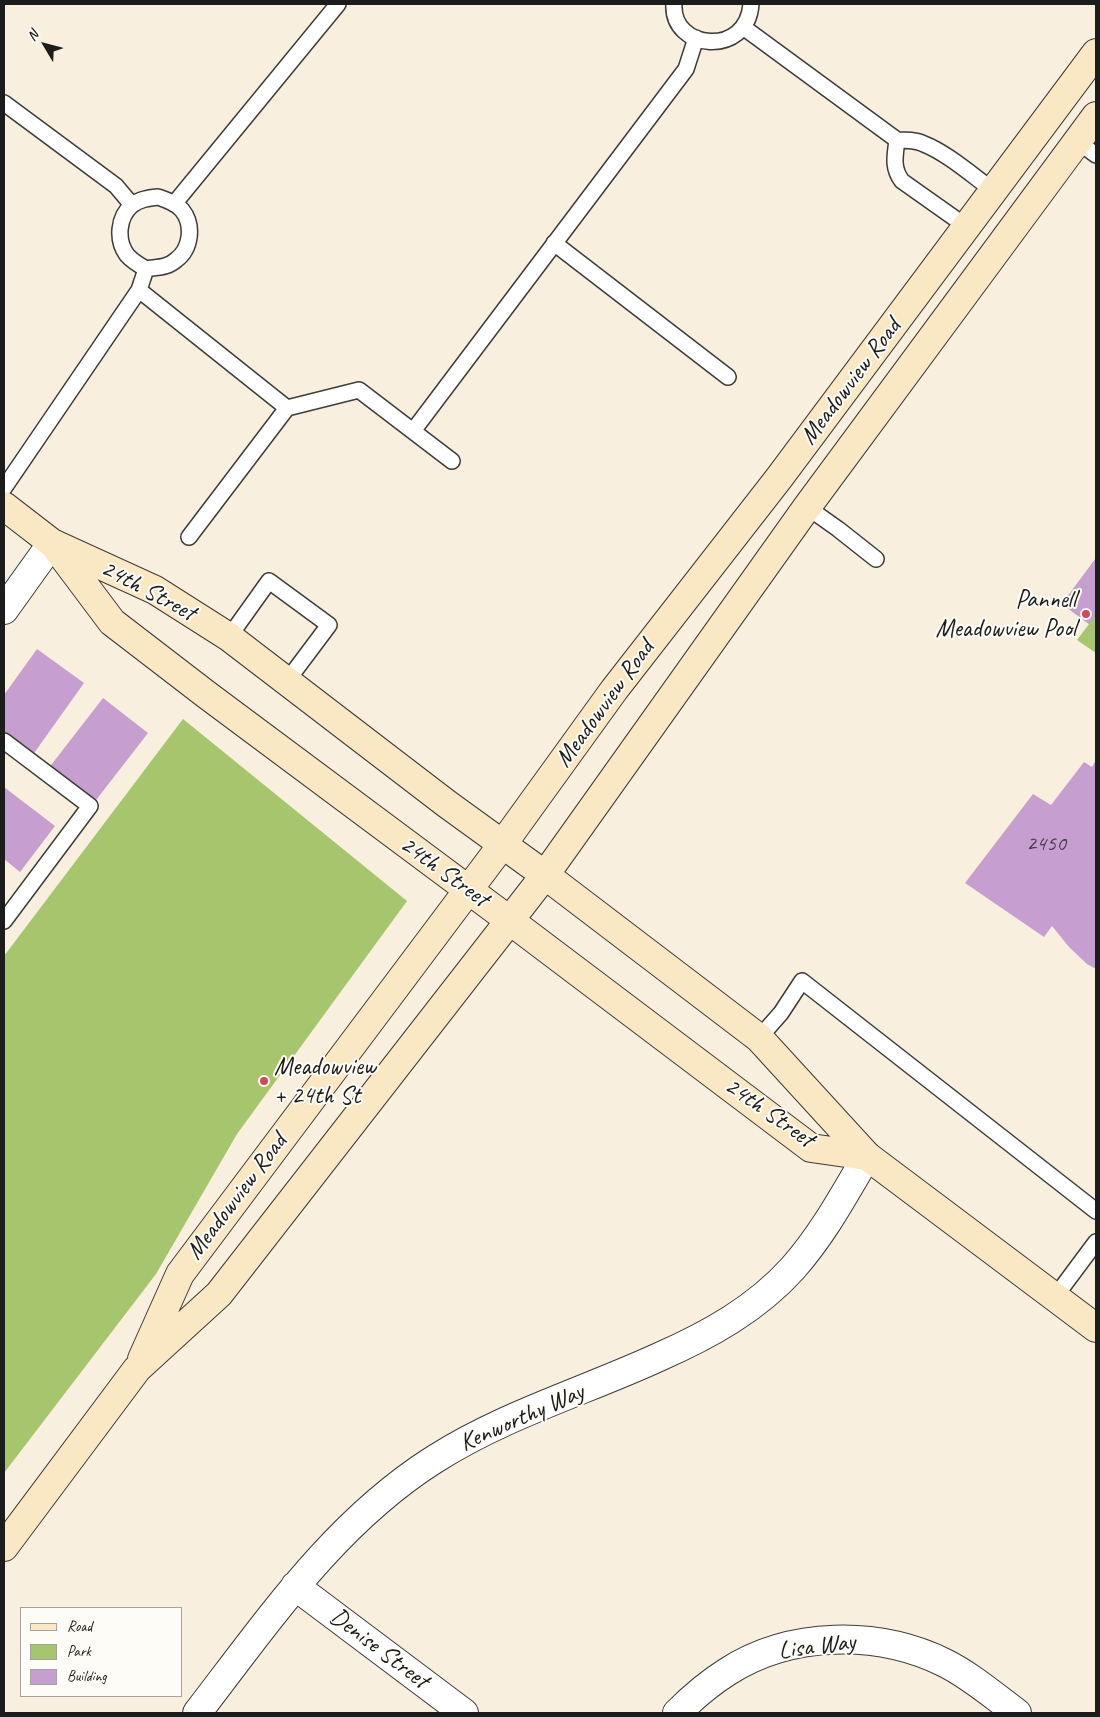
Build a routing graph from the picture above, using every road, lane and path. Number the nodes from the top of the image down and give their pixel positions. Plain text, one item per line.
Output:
1 (338, 4) edge
2 (674, 4) edge
3 (751, 4) edge
4 (744, 27) junction
5 (696, 38) junction
6 (1096, 53) edge
7 (4, 103) edge
8 (1096, 116) edge
9 (897, 140) junction
10 (1087, 148) edge
11 (994, 191) junction
12 (174, 204) junction
13 (132, 205) junction
14 (966, 227) junction
15 (554, 242) junction
16 (146, 269) junction
17 (139, 290) junction
18 (728, 377) dead end
19 (287, 408) junction
20 (413, 431) junction
21 (452, 461) dead end
22 (4, 488) edge
23 (4, 506) edge
24 (807, 508) junction
25 (189, 538) dead end
26 (52, 543) junction
27 (876, 559) dead end
28 (4, 610) edge
29 (229, 637) junction
30 (287, 681) junction
31 (4, 741) edge
32 (502, 845) junction
33 (545, 875) junction
34 (468, 890) junction
35 (509, 920) junction
36 (4, 921) edge
37 (759, 1038) junction
38 (867, 1156) junction
39 (1096, 1211) edge
40 (1096, 1242) edge
41 (1055, 1297) junction
42 (1096, 1328) edge
43 (137, 1369) junction
44 (4, 1547) edge
45 (295, 1586) junction
46 (197, 1713) edge
47 (464, 1713) edge
48 (677, 1713) edge
49 (1017, 1713) edge

1 - 12 lane
2 - 5 lane
3 - 4 lane
4 - 5 lane
4 - 9 lane
5 - 15 lane
6 - 11 main road, Meadowview Road
7 - 13 lane
8 - 10 main road, Meadowview Road
9 - 11 lane
9 - 14 lane
10 - 24 main road, Meadowview Road
11 - 14 main road, Meadowview Road
12 - 13 lane
12 - 16 lane
13 - 16 lane
14 - 32 main road, Meadowview Road
15 - 18 lane
15 - 20 lane
16 - 17 lane
17 - 19 lane
17 - 22 lane
19 - 20 lane
19 - 25 lane
20 - 21 lane
23 - 26 main road, 24th Street
24 - 27 lane
24 - 33 main road, Meadowview Road
26 - 28 street
26 - 29 main road, 24th Street
26 - 34 main road, 24th Street
29 - 30 main road, 24th Street
29 - 30 lane
30 - 32 main road, 24th Street
31 - 36 lane
32 - 33 main road, 24th Street
32 - 34 main road, Meadowview Road
33 - 35 main road, Meadowview Road
33 - 37 main road, 24th Street
34 - 35 main road, 24th Street
34 - 43 main road, Meadowview Road
35 - 38 main road, 24th Street
35 - 43 main road, Meadowview Road
37 - 38 main road, 24th Street
37 - 39 lane
38 - 41 main road, 24th Street
38 - 45 street, Kenworthy Way
40 - 41 lane
41 - 42 main road, 24th Street
43 - 44 main road, Meadowview Road
45 - 46 street, Kenworthy Way
45 - 47 street, Denise Street
48 - 49 street, Lisa Way

